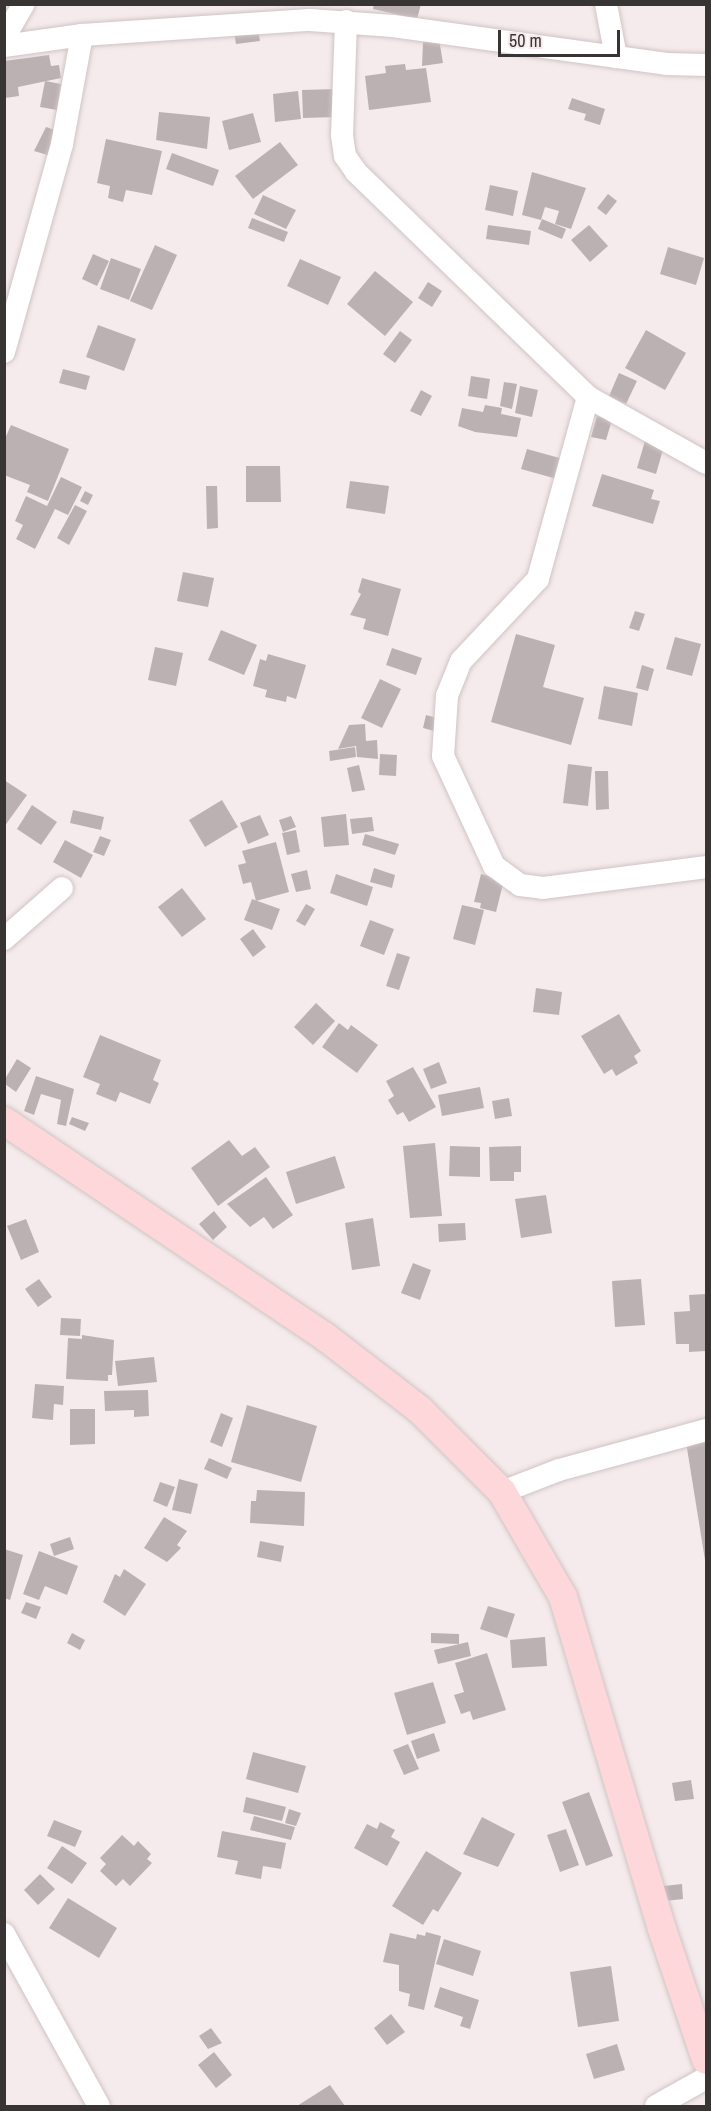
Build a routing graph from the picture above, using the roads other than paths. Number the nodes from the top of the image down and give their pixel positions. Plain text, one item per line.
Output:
1 (24, 4) edge
2 (606, 4) edge
3 (346, 21) junction
4 (82, 35) junction
5 (4, 38) edge
6 (4, 46) edge
7 (616, 57) junction
8 (706, 65) edge
9 (4, 352) edge
10 (588, 397) junction
11 (706, 463) edge
12 (706, 867) edge
13 (62, 888) dead end
14 (4, 939) edge
15 (4, 1121) edge
16 (706, 1430) edge
17 (502, 1492) junction
18 (4, 1934) edge
19 (706, 2060) edge
20 (706, 2078) edge
21 (99, 2106) edge
22 (657, 2106) edge

1 - 5 street
2 - 7 street
3 - 4 street
3 - 7 street
3 - 10 street
4 - 6 street
4 - 9 street
7 - 8 street
10 - 11 street
10 - 12 street
13 - 14 street
15 - 17 main road
16 - 17 street
17 - 19 main road
18 - 21 street
20 - 22 street

